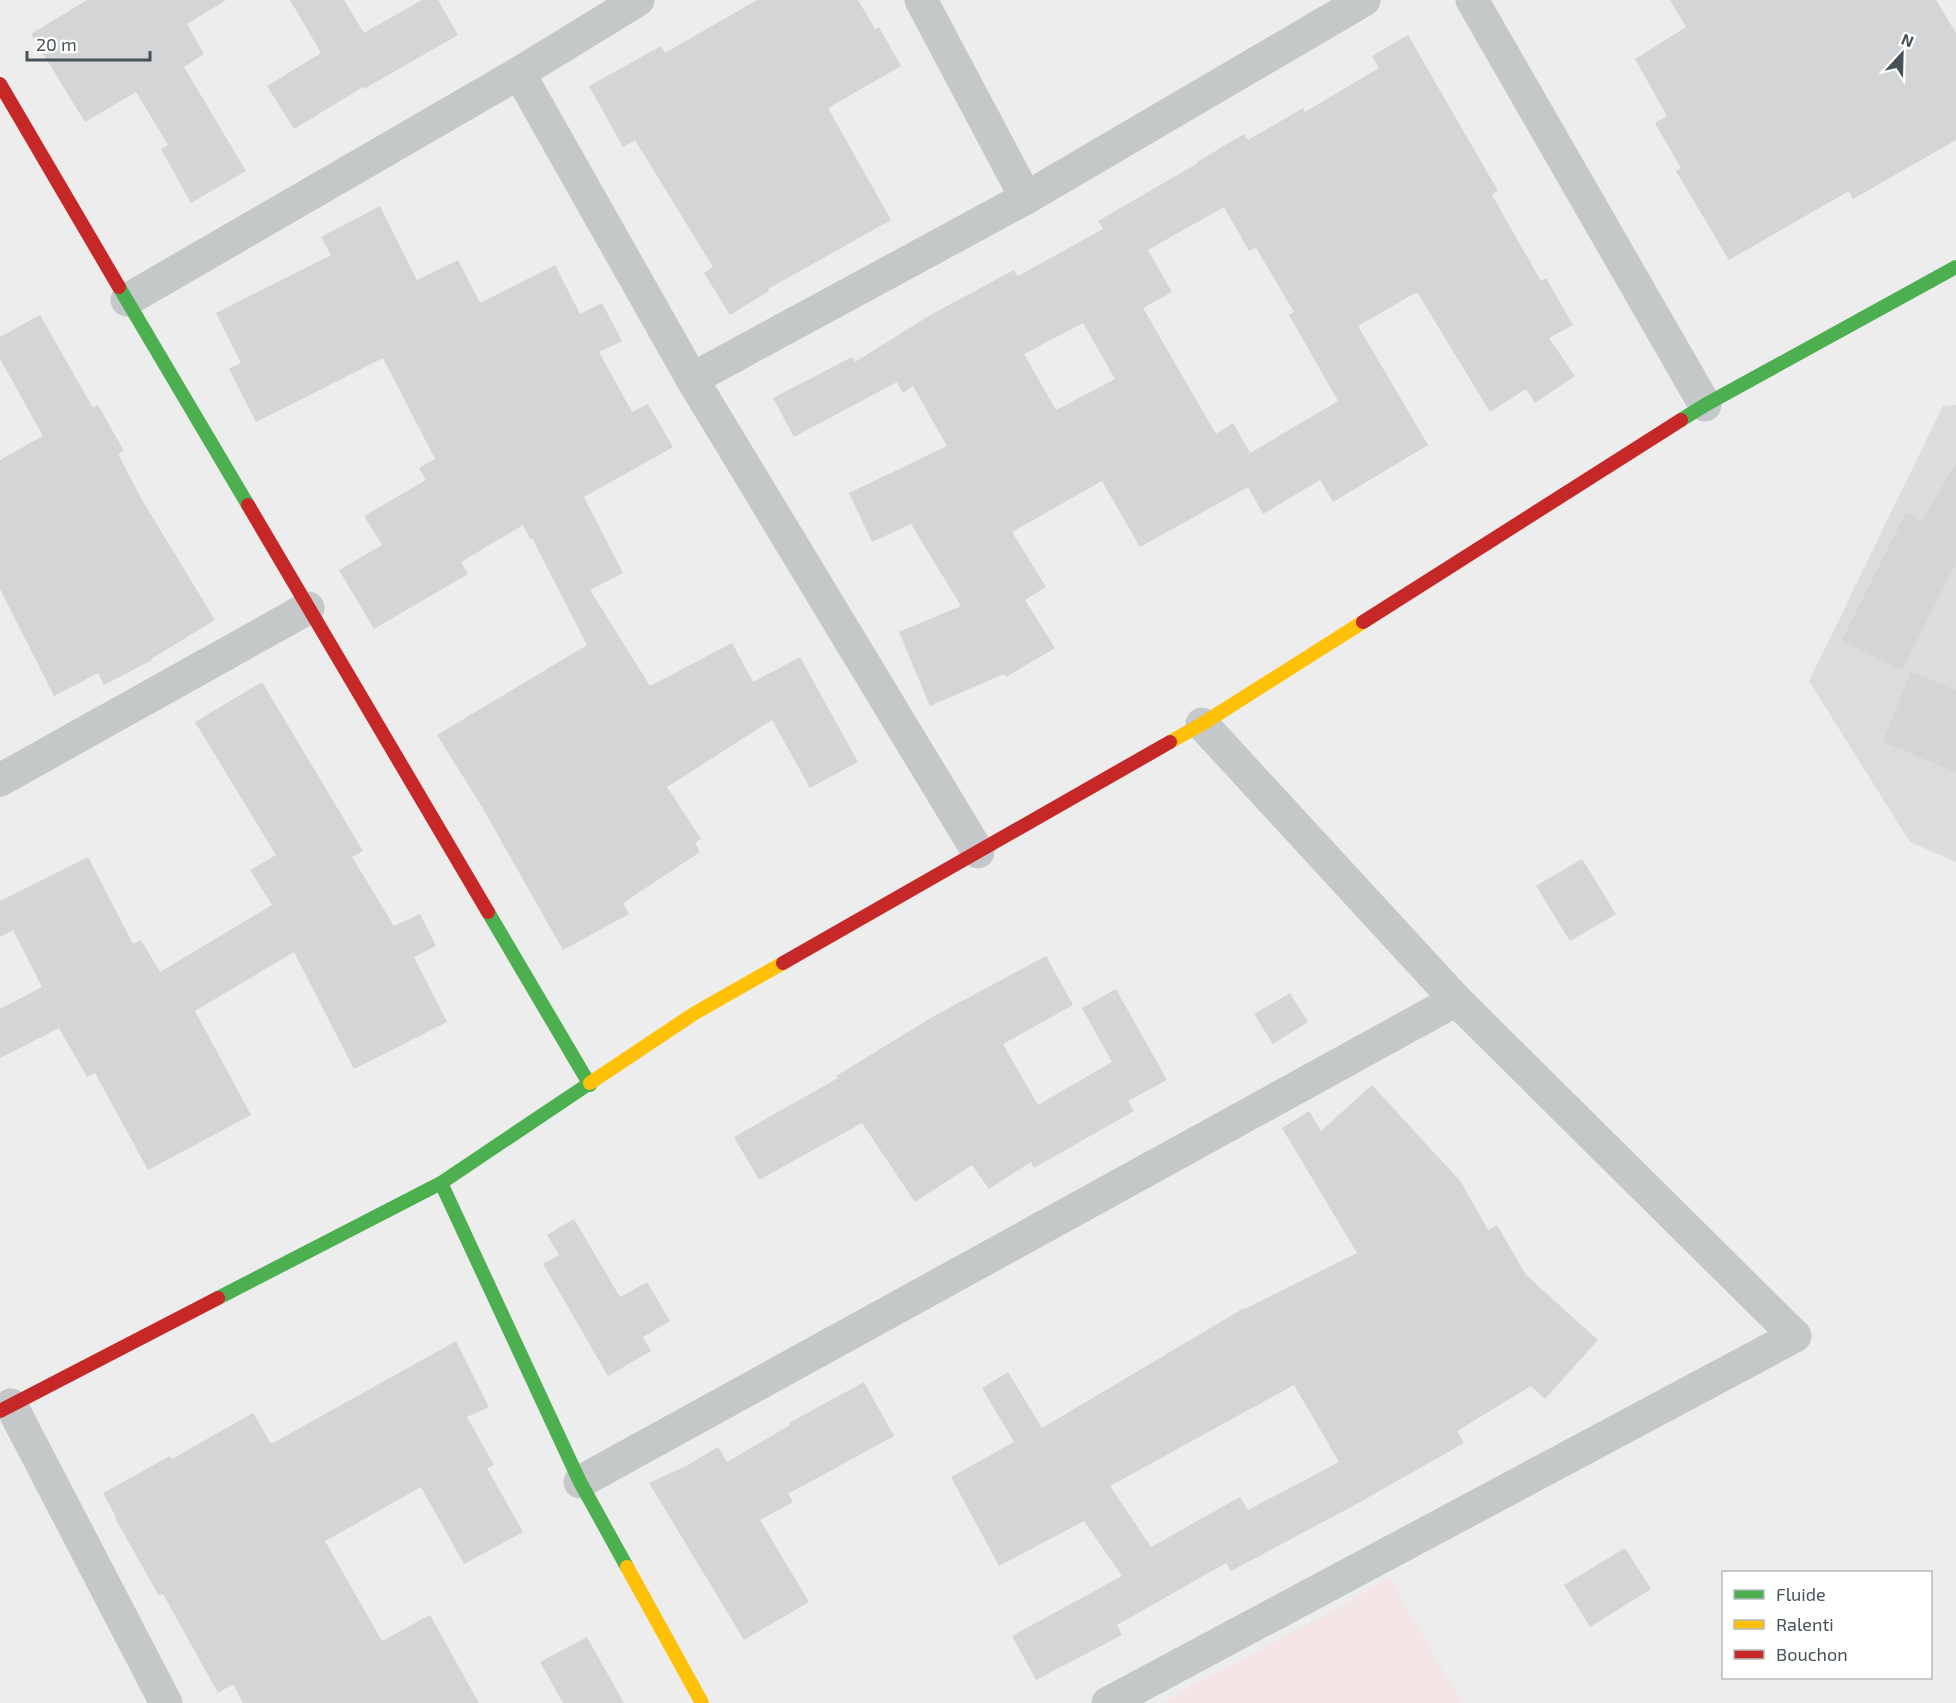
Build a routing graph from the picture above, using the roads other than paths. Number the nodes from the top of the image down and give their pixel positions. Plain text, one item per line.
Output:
1 (638, 0) edge
2 (921, 0) edge
3 (1364, 0) edge
4 (1472, 0) edge
5 (519, 73) junction
6 (0, 84) edge
7 (1026, 198) junction
8 (1956, 267) edge
9 (127, 300) junction
10 (692, 379) junction
11 (1705, 405) junction
12 (308, 608) junction
13 (1202, 724) junction
14 (0, 780) edge
15 (978, 852) junction
16 (1456, 1000) junction
17 (590, 1085) junction
18 (441, 1183) junction
19 (5, 1408) edge
20 (580, 1482) junction
21 (166, 1703) edge
22 (702, 1703) edge
23 (1108, 1703) edge

1 - 5 street
2 - 7 street
3 - 7 street
4 - 11 street
5 - 9 street
5 - 10 street
6 - 9 street
7 - 10 street
8 - 11 street
9 - 12 street
10 - 15 street
11 - 13 street
12 - 14 street
12 - 17 street
13 - 15 street
13 - 16 street
15 - 17 street
16 - 20 street
16 - 23 street
17 - 18 street
18 - 19 street
18 - 20 street
19 - 21 street
20 - 22 street

